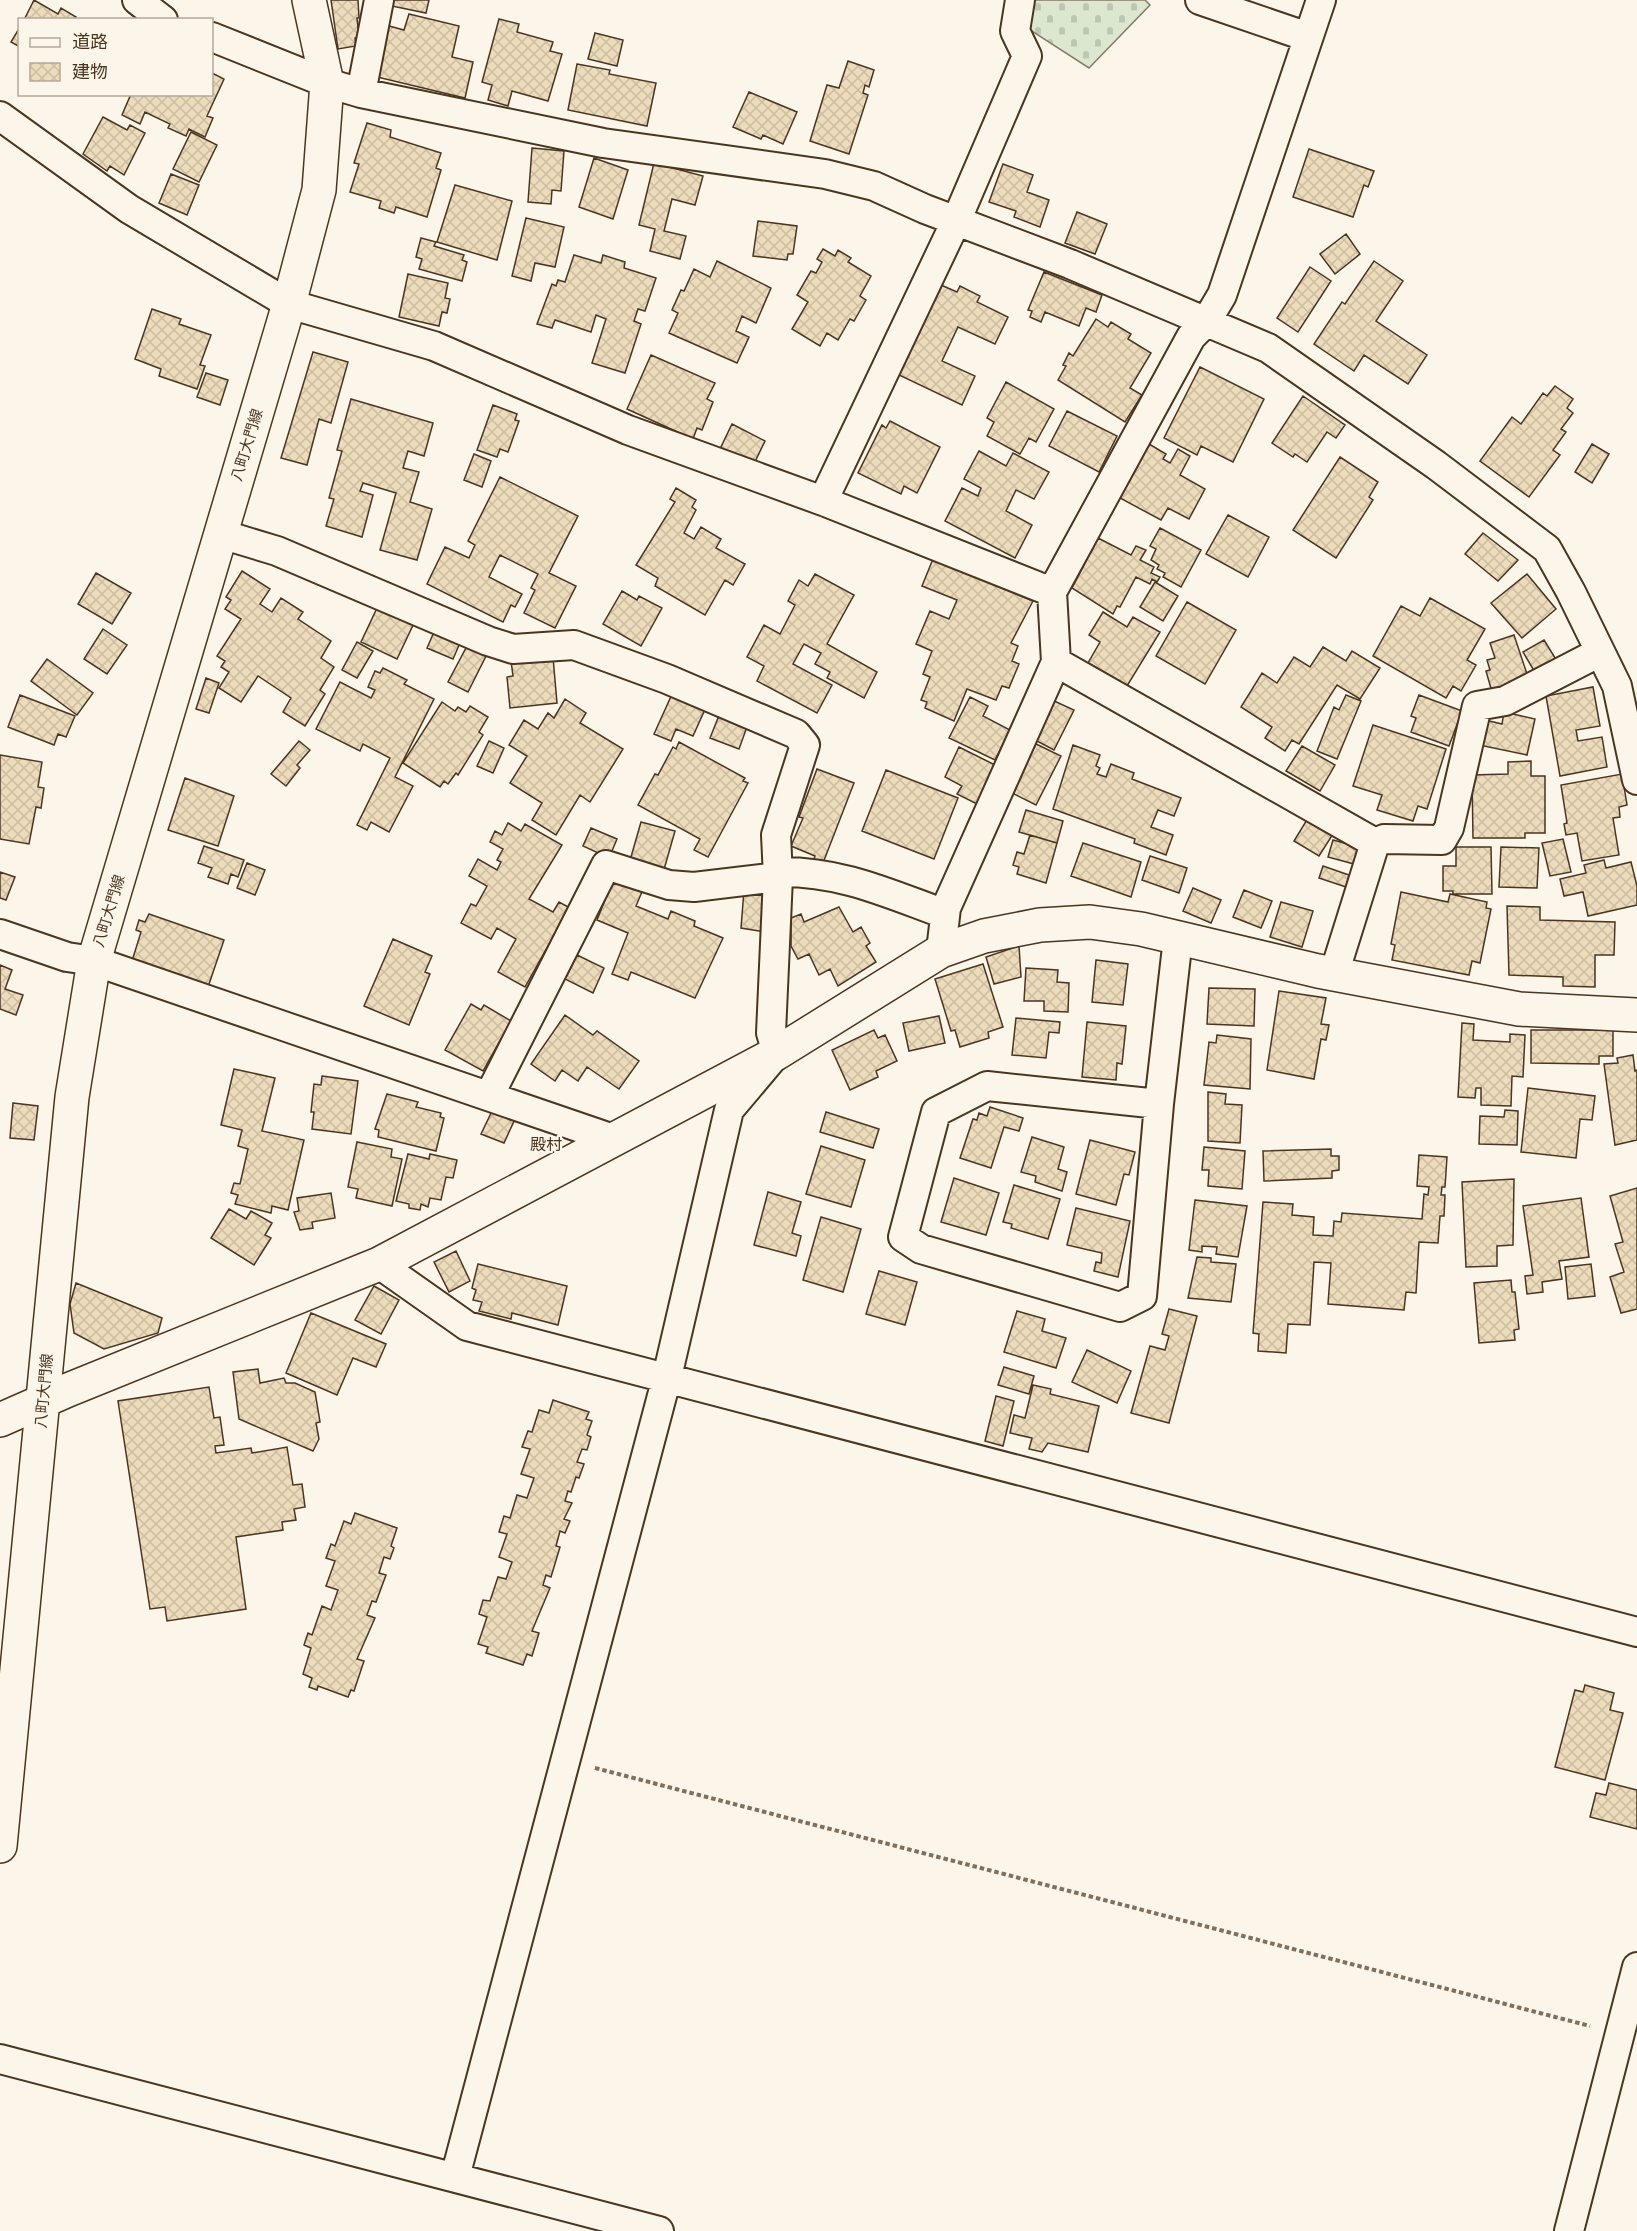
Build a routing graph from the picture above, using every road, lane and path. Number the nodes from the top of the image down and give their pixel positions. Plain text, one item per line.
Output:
1 (137, 0) edge
2 (309, 0) edge
3 (379, 0) edge
4 (1020, 0) edge
5 (1200, 0) edge
6 (1321, 0) edge
7 (160, 18) edge
8 (213, 37) edge
9 (1308, 37) junction
10 (327, 83) junction
11 (361, 93) junction
12 (0, 116) edge
13 (957, 219) junction
14 (289, 304) junction
15 (1206, 322) junction
16 (823, 501) junction
17 (221, 534) junction
18 (1052, 592) junction
19 (1600, 652) junction
20 (1056, 662) junction
21 (1637, 780) edge
22 (1375, 843) junction
23 (778, 874) junction
24 (945, 914) junction
25 (0, 934) edge
26 (1178, 938) junction
27 (941, 951) junction
28 (94, 961) junction
29 (1334, 974) junction
30 (1637, 1015) edge
31 (777, 1053) junction
32 (489, 1096) junction
33 (1159, 1104) junction
34 (616, 1140) junction
35 (379, 1264) junction
36 (667, 1377) junction
37 (43, 1402) junction
38 (0, 1420) edge
39 (1637, 1632) edge
40 (565, 1761) junction
41 (0, 1846) edge
42 (1637, 1967) edge
43 (1620, 2034) junction
44 (0, 2059) edge
45 (455, 2177) junction
46 (659, 2231) edge
47 (1569, 2231) edge

1 - 7 street
2 - 10 main road, 八町大門線
3 - 11 street
4 - 13 street
5 - 9 street
6 - 9 street
8 - 10 street
9 - 15 street
10 - 11 street
10 - 14 main road, 八町大門線
11 - 13 street
12 - 14 street
13 - 15 street
13 - 16 street
14 - 16 street
14 - 17 main road, 八町大門線
15 - 18 street
15 - 19 street
16 - 18 street
17 - 23 street
17 - 28 main road, 八町大門線
18 - 20 street
19 - 21 street
19 - 22 street
20 - 22 street
20 - 24 street
22 - 29 street
23 - 24 street
23 - 31 street
23 - 32 street
24 - 27 street
25 - 28 street
26 - 27 main road
26 - 29 main road
26 - 33 street
27 - 31 main road
28 - 32 street
28 - 37 main road, 八町大門線
29 - 30 main road
31 - 34 main road
31 - 36 street
32 - 34 street
33 - 33 street
34 - 35 main road
35 - 36 street
35 - 37 main road
36 - 39 street
36 - 40 street
37 - 38 main road
37 - 41 main road, 八町大門線
40 - 43 path
40 - 45 street
42 - 43 street
43 - 47 street
44 - 45 street
45 - 46 street

